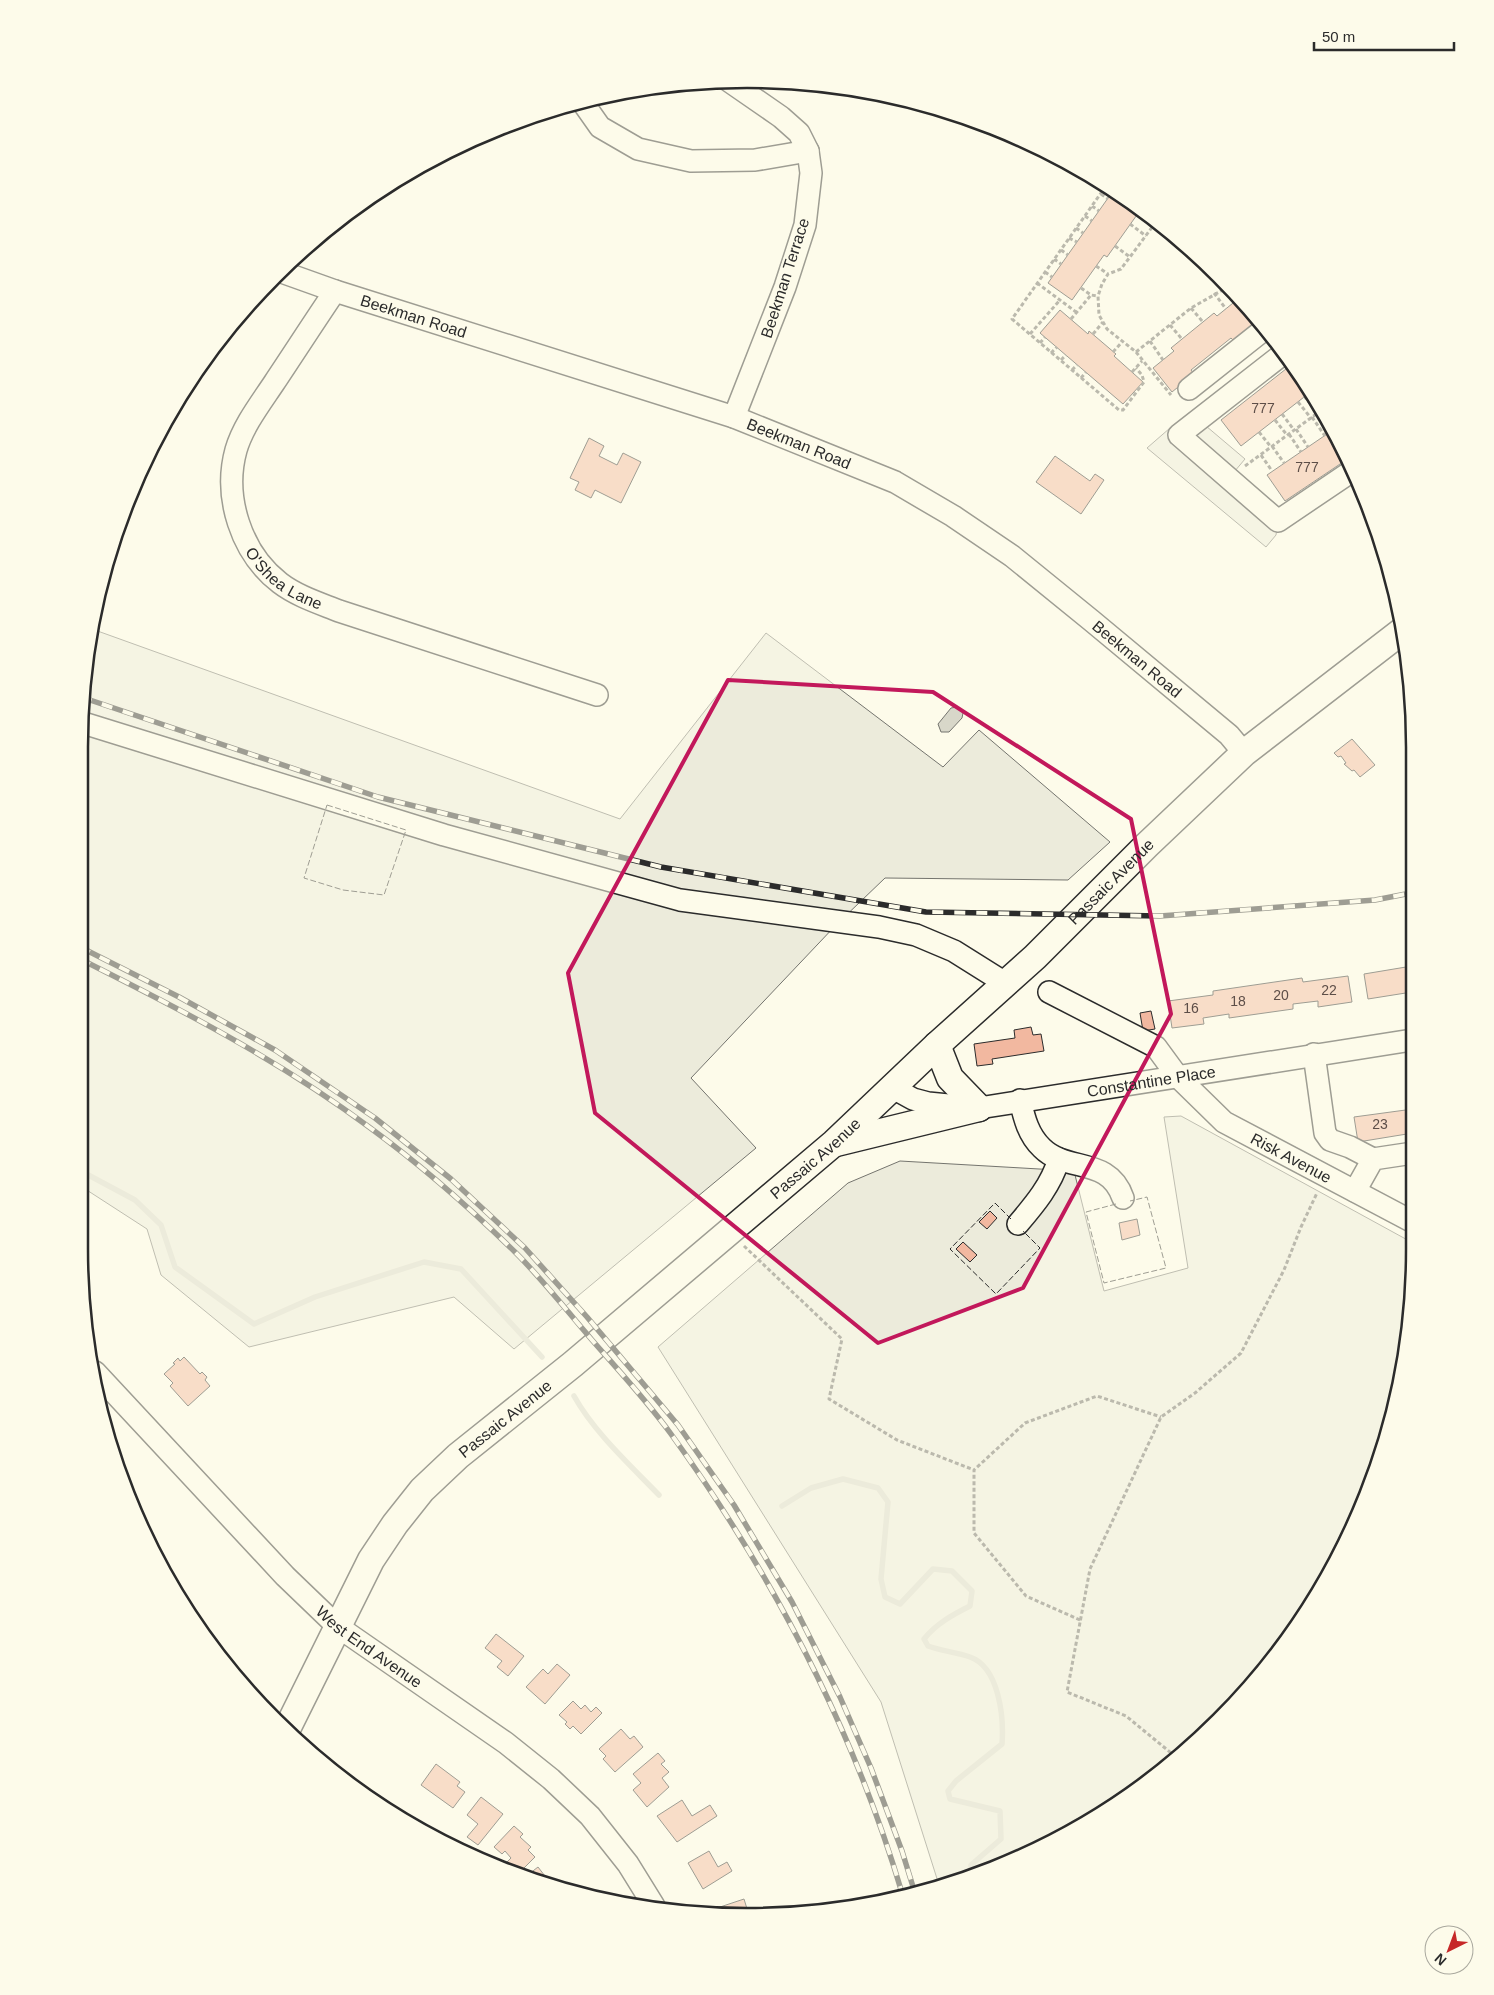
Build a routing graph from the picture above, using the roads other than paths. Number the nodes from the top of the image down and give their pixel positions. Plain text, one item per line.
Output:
1 (739, 88) edge
2 (586, 108) edge
3 (808, 151) junction
4 (288, 274) edge
5 (335, 291) junction
6 (1260, 333) edge
7 (1278, 357) edge
8 (1182, 395) road end
9 (734, 418) junction
10 (1346, 474) edge
11 (1397, 635) edge
12 (597, 695) dead end
13 (89, 725) edge
14 (1244, 753) junction
15 (1005, 983) junction
16 (1049, 992) dead end
17 (1406, 1041) edge
18 (937, 1045) junction
19 (1314, 1054) junction
20 (1178, 1077) junction
21 (893, 1088) junction
22 (1020, 1100) junction
23 (978, 1108) junction
24 (834, 1143) junction
25 (1406, 1154) edge
26 (1059, 1159) junction
27 (1374, 1159) junction
28 (1355, 1191) junction
29 (1123, 1198) dead end
30 (1406, 1218) edge
31 (1018, 1224) dead end
32 (100, 1377) edge
33 (337, 1626) junction
34 (290, 1723) edge
35 (650, 1900) edge

1 - 3 street, Beekman Terrace
2 - 3 street
3 - 9 street, Beekman Terrace
4 - 5 street, Beekman Road
5 - 9 street, Beekman Road
5 - 12 street, O'Shea Lane
6 - 8 street
7 - 10 street
9 - 14 street, Beekman Road
11 - 14 main road, Passaic Avenue
13 - 15 street
14 - 15 main road, Passaic Avenue
15 - 18 main road, Passaic Avenue
16 - 20 street, Risk Avenue
17 - 19 street, Constantine Place
18 - 21 main road, Passaic Avenue
18 - 23 main road
19 - 20 street, Constantine Place
19 - 27 street
20 - 22 street, Constantine Place
20 - 28 street, Risk Avenue
21 - 23 street, Constantine Place
21 - 24 main road, Passaic Avenue
22 - 23 street, Constantine Place
22 - 26 street
23 - 24 main road
24 - 33 main road, Passaic Avenue
25 - 27 street
26 - 29 street
26 - 31 street
27 - 28 street
28 - 30 street, Risk Avenue
32 - 33 street, West End Avenue
33 - 34 main road, Passaic Avenue
33 - 35 street, West End Avenue

